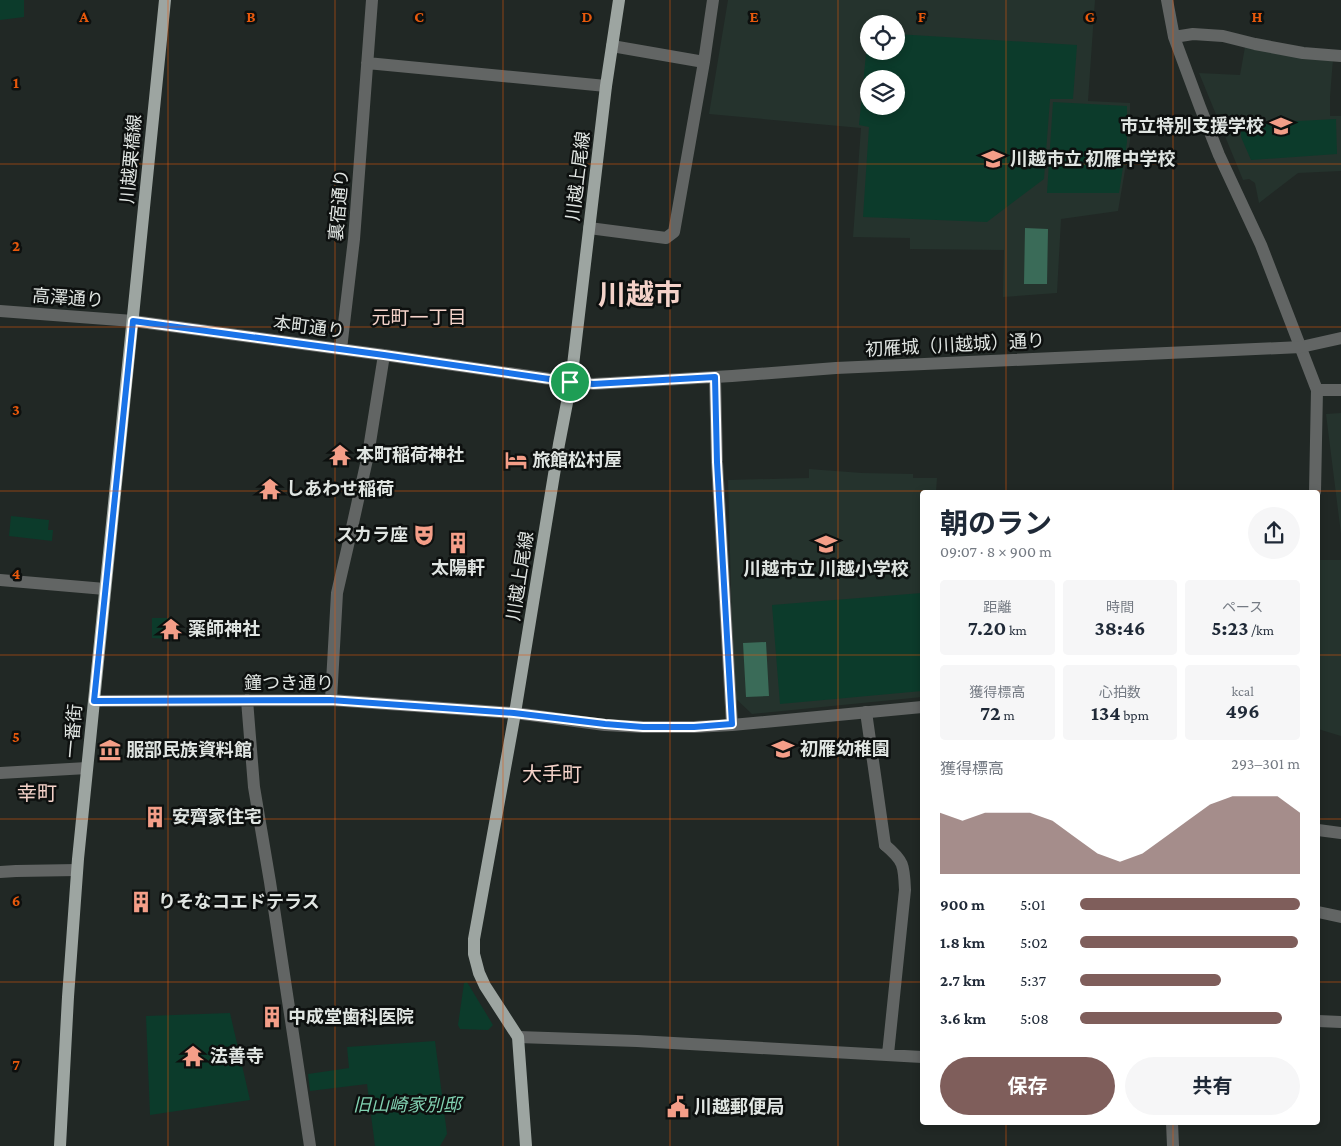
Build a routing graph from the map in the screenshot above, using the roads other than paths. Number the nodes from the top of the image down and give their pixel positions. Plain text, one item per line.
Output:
1 (165, 0) edge
2 (372, 0) edge
3 (619, 0) edge
4 (713, 0) edge
5 (1167, 0) edge
6 (1174, 37) junction
7 (612, 46) junction
8 (1341, 56) edge
9 (704, 62) junction
10 (367, 63) junction
11 (606, 86) junction
12 (589, 228) junction
13 (0, 311) edge
14 (133, 321) junction
15 (1341, 338) edge
16 (1301, 347) junction
17 (341, 349) junction
18 (384, 355) junction
19 (715, 377) junction
20 (570, 382) junction
21 (1317, 390) junction
22 (1341, 390) edge
23 (1315, 490) edge
24 (0, 580) edge
25 (106, 589) junction
26 (247, 700) junction
27 (330, 700) junction
28 (94, 701) junction
29 (920, 707) edge
30 (866, 712) junction
31 (514, 713) junction
32 (732, 724) junction
33 (87, 768) junction
34 (0, 773) edge
35 (1320, 830) edge
36 (1341, 833) edge
37 (77, 870) junction
38 (0, 872) edge
39 (1320, 912) edge
40 (1341, 917) edge
41 (1320, 1021) edge
42 (1341, 1022) edge
43 (518, 1037) junction
44 (888, 1054) junction
45 (920, 1057) edge
46 (1172, 1125) edge
47 (60, 1146) edge
48 (310, 1146) edge
49 (526, 1146) edge
50 (1173, 1146) edge

1 - 14 main road, 川越栗橋線
2 - 10 street, 裏宿通り
3 - 7 main road, 川越上尾線
4 - 9 street
5 - 6 street
6 - 8 street
6 - 16 street
7 - 9 street
7 - 11 main road, 川越上尾線
9 - 12 street
10 - 11 street
10 - 17 street, 裏宿通り
11 - 12 main road, 川越上尾線
12 - 20 main road, 川越上尾線
13 - 14 street, 高澤通り
14 - 17 street, 本町通り
14 - 25 main road, 一番街
15 - 16 street, 初雁城（川越城）通り
16 - 19 street, 初雁城（川越城）通り
16 - 21 street
17 - 18 street, 本町通り
18 - 20 street, 本町通り
18 - 27 street
19 - 20 street, 初雁城（川越城）通り
19 - 32 street
20 - 31 main road, 川越上尾線
21 - 22 street
21 - 23 street
24 - 25 street
25 - 28 main road, 一番街
26 - 27 street, 鐘つき通り
26 - 28 street, 鐘つき通り
26 - 48 street
27 - 31 street, 鐘つき通り
28 - 33 main road, 一番街
29 - 30 street, 鐘つき通り
30 - 32 street, 鐘つき通り
30 - 44 street
31 - 32 street, 鐘つき通り
31 - 43 main road, 川越上尾線
33 - 34 street
33 - 37 main road, 一番街
35 - 36 street
37 - 38 street
37 - 47 main road, 一番街
39 - 40 street
41 - 42 street
43 - 44 street
43 - 49 main road, 川越上尾線
44 - 45 street
46 - 50 street

